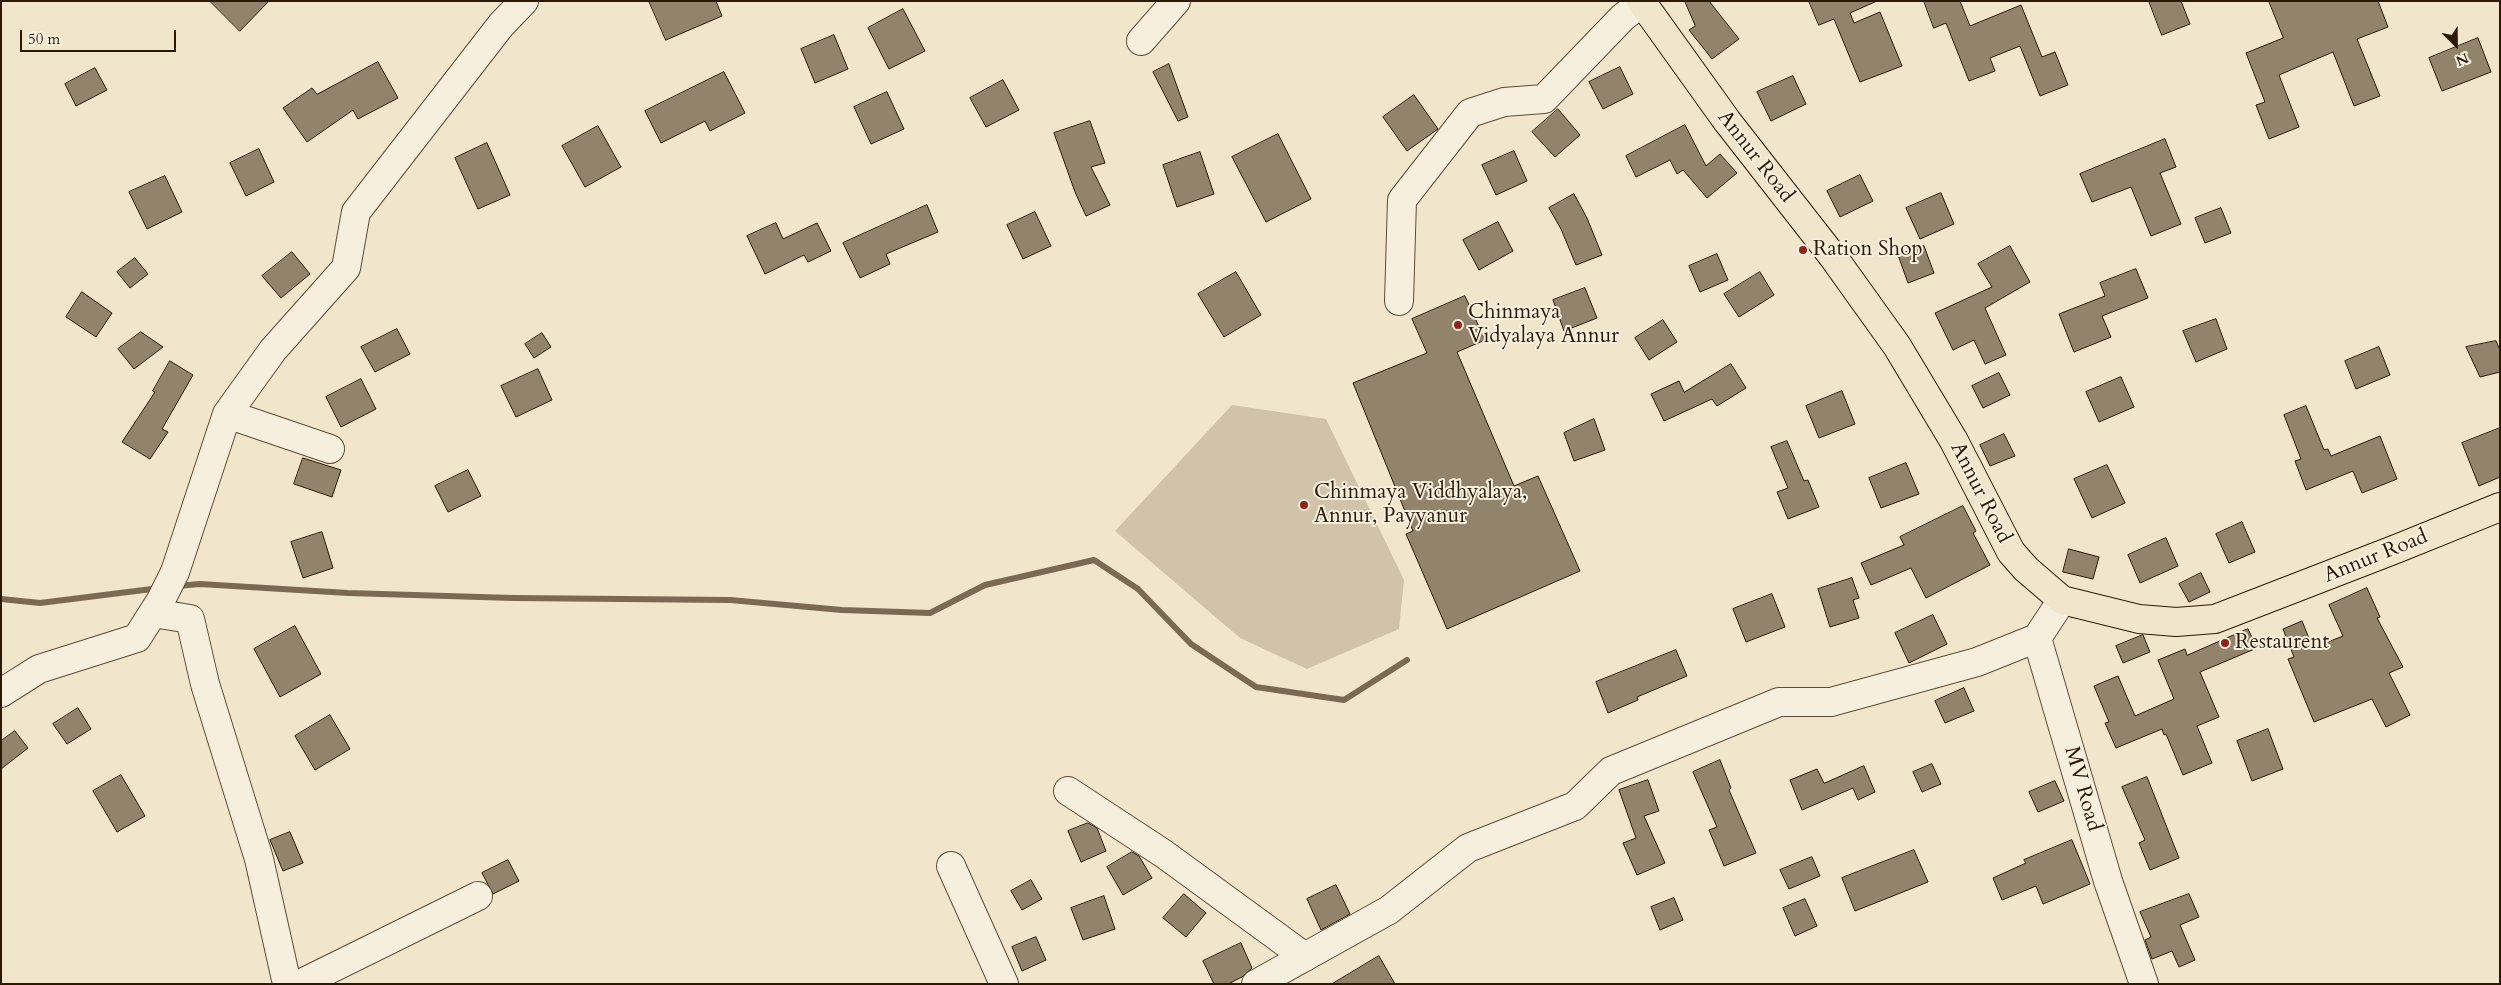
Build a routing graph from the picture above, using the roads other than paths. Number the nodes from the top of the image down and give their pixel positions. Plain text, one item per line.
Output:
1 (524, 1) edge
2 (1176, 1) edge
3 (1641, 2) edge
4 (1142, 41) dead end
5 (1399, 301) dead end
6 (227, 414) junction
7 (330, 449) dead end
8 (2500, 507) edge
9 (2062, 600) junction
10 (157, 606) junction
11 (2036, 638) junction
12 (1, 693) edge
13 (1068, 791) dead end
14 (951, 866) dead end
15 (478, 896) dead end
16 (1305, 957) junction
17 (287, 984) edge
18 (300, 984) edge
19 (1004, 984) edge
20 (1256, 984) edge
21 (2144, 984) edge

1 - 6 street
2 - 4 street
3 - 5 street
3 - 9 main road, Annur Road
6 - 7 street
6 - 10 street
8 - 9 main road, Annur Road
9 - 11 street
10 - 12 street
10 - 17 street
11 - 16 street
11 - 21 street, MV Road
13 - 16 street
14 - 19 street
15 - 18 street
16 - 20 street

